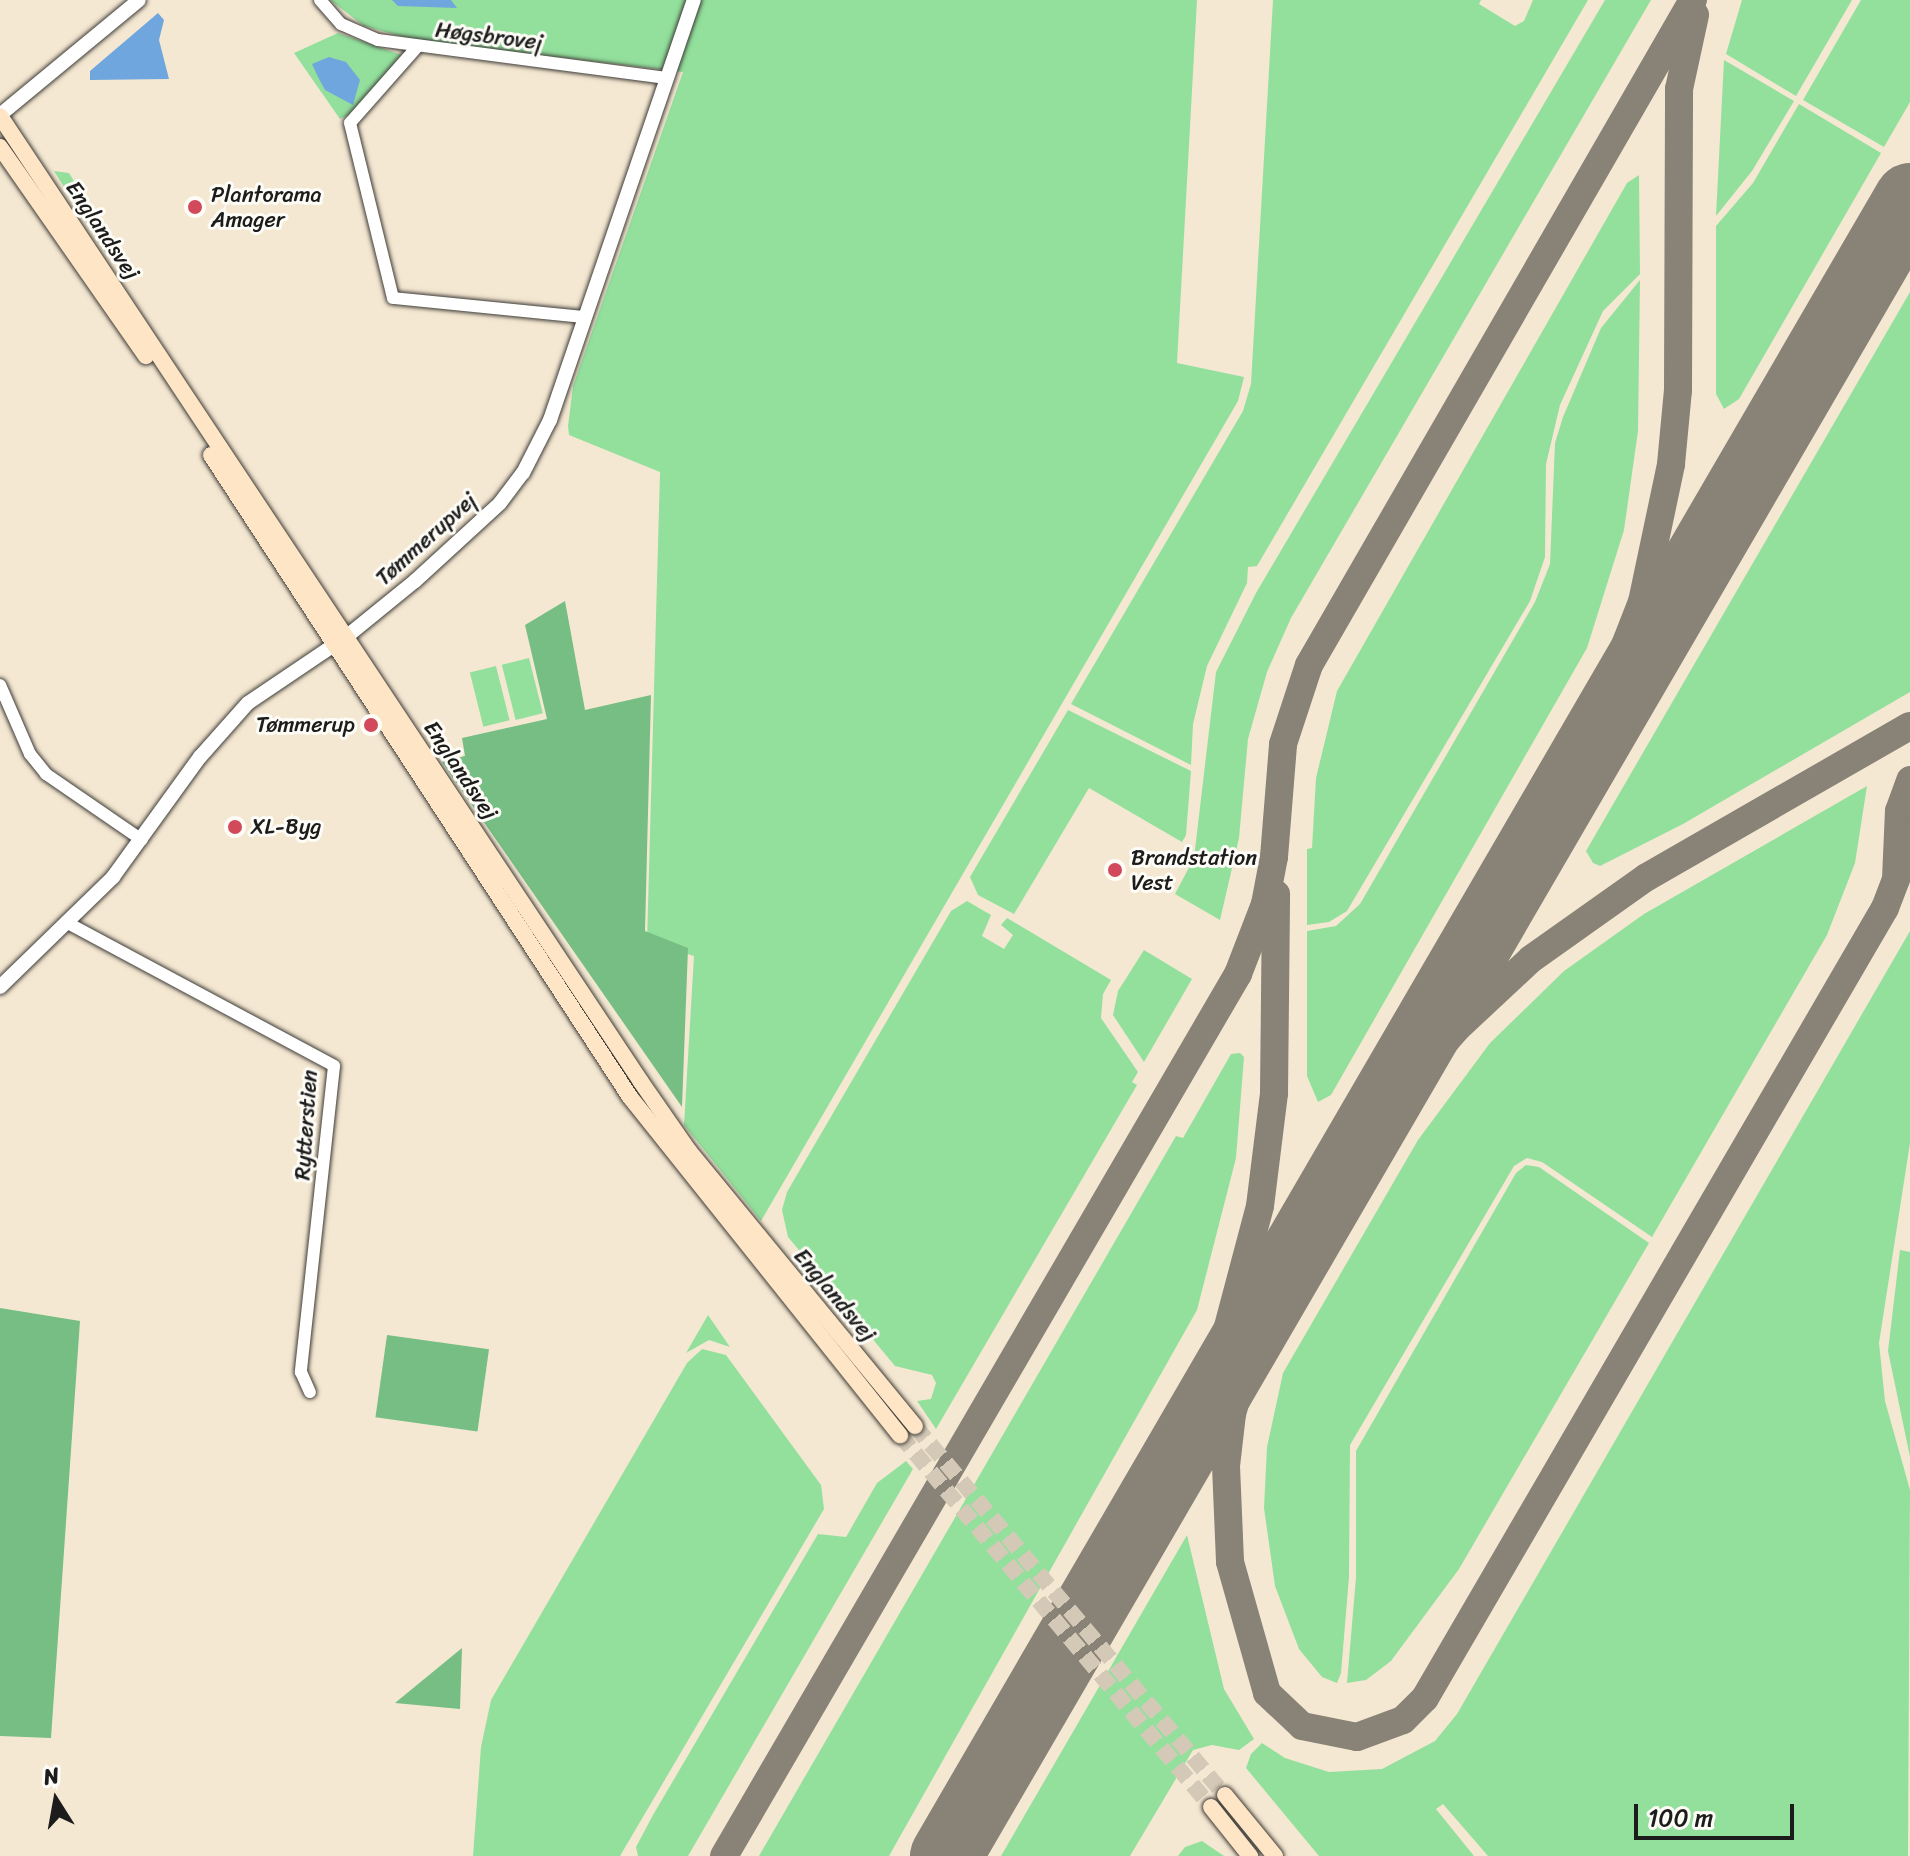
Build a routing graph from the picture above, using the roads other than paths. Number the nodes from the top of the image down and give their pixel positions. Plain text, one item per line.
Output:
1 (139, 0) edge
2 (320, 0) edge
3 (694, 0) edge
4 (417, 47) junction
5 (667, 78) junction
6 (0, 116) edge
7 (0, 147) edge
8 (585, 317) junction
9 (339, 641) junction
10 (0, 685) edge
11 (142, 840) junction
12 (66, 922) junction
13 (0, 987) edge
14 (310, 1392) dead end
15 (915, 1426) tunnel mouth
16 (900, 1435) tunnel mouth
17 (1225, 1795) tunnel mouth
18 (1211, 1807) tunnel mouth
19 (1250, 1856) edge
20 (1275, 1856) edge

1 - 6 street
2 - 4 street, Høgsbrovej
3 - 5 street, Tømmerupvej
4 - 5 street, Høgsbrovej
4 - 8 street
5 - 8 street, Tømmerupvej
6 - 9 main road, Englandsvej
7 - 9 main road, Englandsvej
8 - 9 street, Tømmerupvej
9 - 11 street, Tømmerupvej
9 - 15 main road, Englandsvej
9 - 16 main road, Englandsvej
10 - 11 street
11 - 12 street, Tømmerupvej
12 - 13 street, Tømmerupvej
12 - 14 street, Rytterstien
17 - 20 main road
18 - 19 main road

